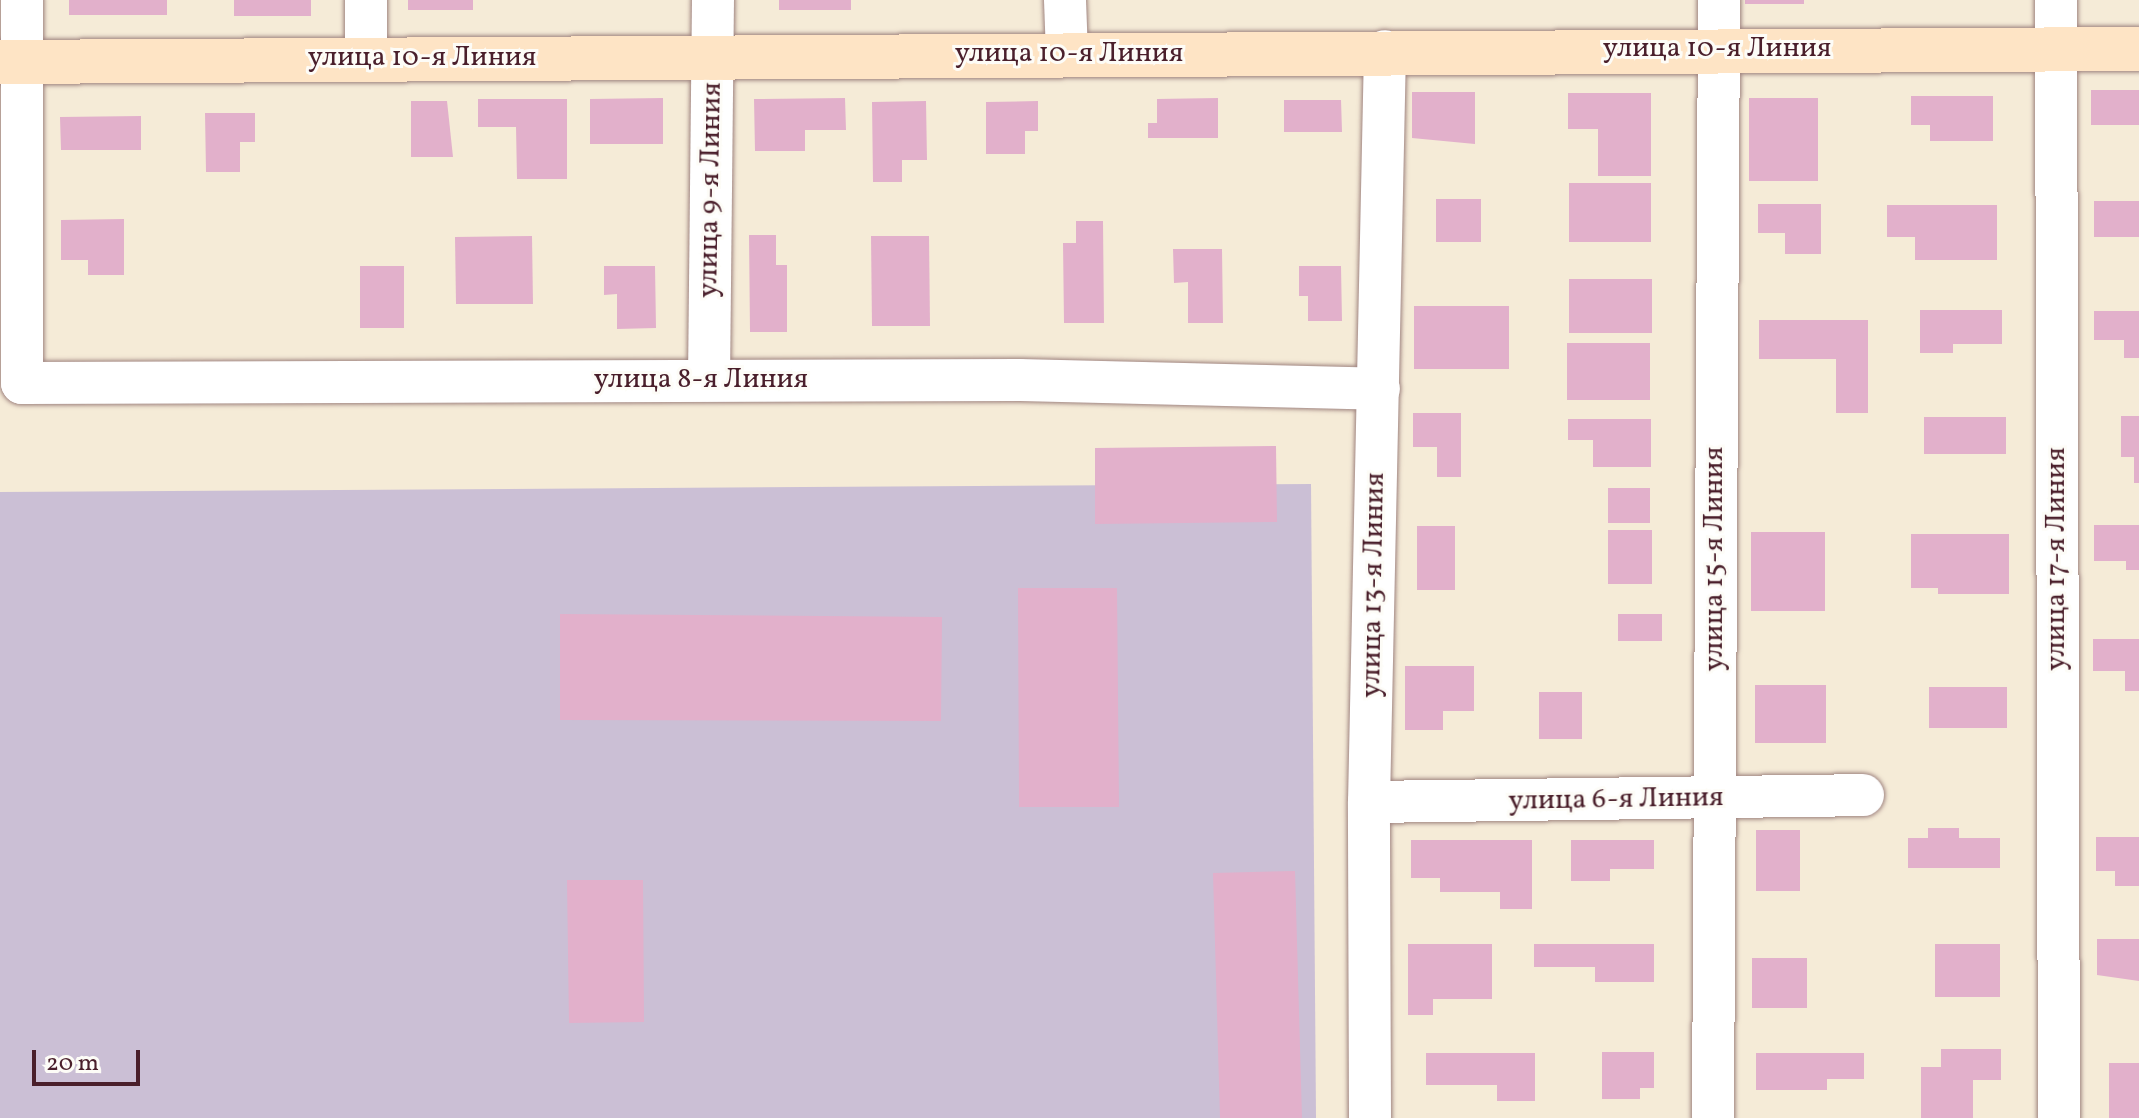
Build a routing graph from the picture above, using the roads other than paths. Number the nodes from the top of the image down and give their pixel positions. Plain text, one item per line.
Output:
1 (22, 0) edge
2 (366, 0) edge
3 (713, 0) edge
4 (1065, 0) edge
5 (1719, 0) edge
6 (2056, 0) edge
7 (1719, 49) junction
8 (2057, 49) junction
9 (2139, 49) edge
10 (1385, 51) junction
11 (1067, 54) junction
12 (366, 58) junction
13 (713, 59) junction
14 (11, 62) edge
15 (709, 380) junction
16 (1379, 389) junction
17 (1863, 795) dead end
18 (1713, 799) junction
19 (1369, 802) junction
20 (1370, 1118) edge
21 (1713, 1118) edge
22 (2059, 1118) edge

1 - 14 street
2 - 12 street
3 - 13 street, улица 9-я Линия
4 - 11 street
5 - 7 street, улица 15-я Линия
6 - 8 street, улица 17-я Линия
7 - 8 street, улица 10-я Линия
7 - 10 street, улица 10-я Линия
7 - 18 street, улица 15-я Линия
8 - 9 street, улица 10-я Линия
8 - 22 street, улица 17-я Линия
10 - 11 street, улица 10-я Линия
10 - 16 street, улица 13-я Линия
11 - 13 street, улица 10-я Линия
12 - 13 street, улица 10-я Линия
12 - 14 street, улица 10-я Линия
13 - 15 street, улица 9-я Линия
14 - 15 street, улица 8-я Линия
15 - 16 street, улица 8-я Линия
16 - 19 street, улица 13-я Линия
17 - 18 street, улица 6-я Линия
18 - 19 street, улица 6-я Линия
18 - 21 street, улица 15-я Линия
19 - 20 street, улица 13-я Линия

